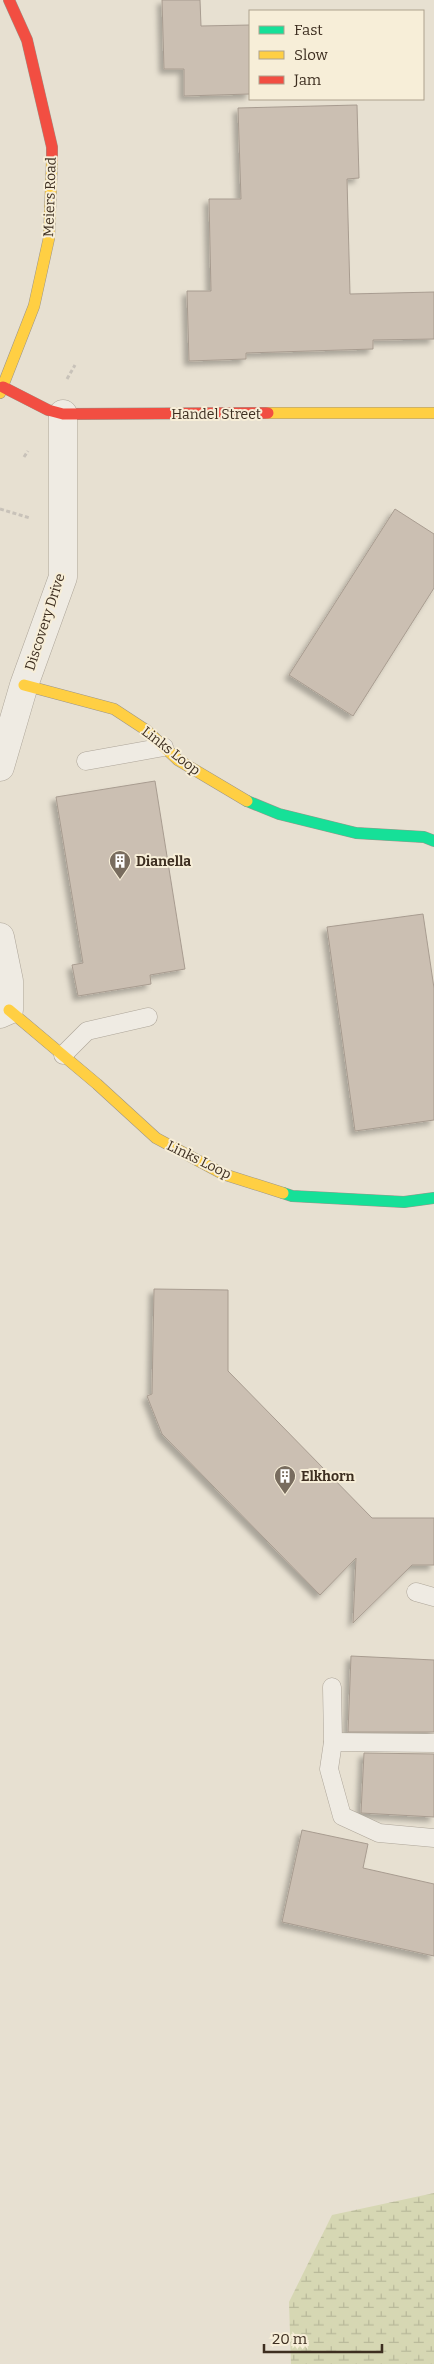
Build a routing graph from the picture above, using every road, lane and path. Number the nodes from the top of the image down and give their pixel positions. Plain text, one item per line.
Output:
1 (9, 0) edge
2 (2, 390) edge
3 (434, 413) edge
4 (63, 414) junction
5 (0, 509) edge
6 (37, 520) dead end
7 (24, 685) junction
8 (164, 747) junction
9 (86, 761) dead end
10 (0, 767) edge
11 (434, 841) edge
12 (0, 937) edge
13 (4, 1012) edge
14 (148, 1017) dead end
15 (63, 1055) junction
16 (434, 1198) edge
17 (416, 1592) dead end
18 (434, 1597) edge
19 (332, 1687) dead end
20 (332, 1742) junction
21 (434, 1743) edge
22 (434, 1838) edge

1 - 2 street, Meiers Road
2 - 4 street, Handel Street
3 - 4 street, Handel Street
4 - 7 street, Discovery Drive
5 - 6 path
7 - 8 street, Links Loop
7 - 10 street, Discovery Drive
8 - 9 lane
8 - 11 street, Links Loop
12 - 13 street
13 - 15 street, Links Loop
14 - 15 lane
15 - 16 street, Links Loop
17 - 18 lane
19 - 20 lane
20 - 21 lane
20 - 22 lane

